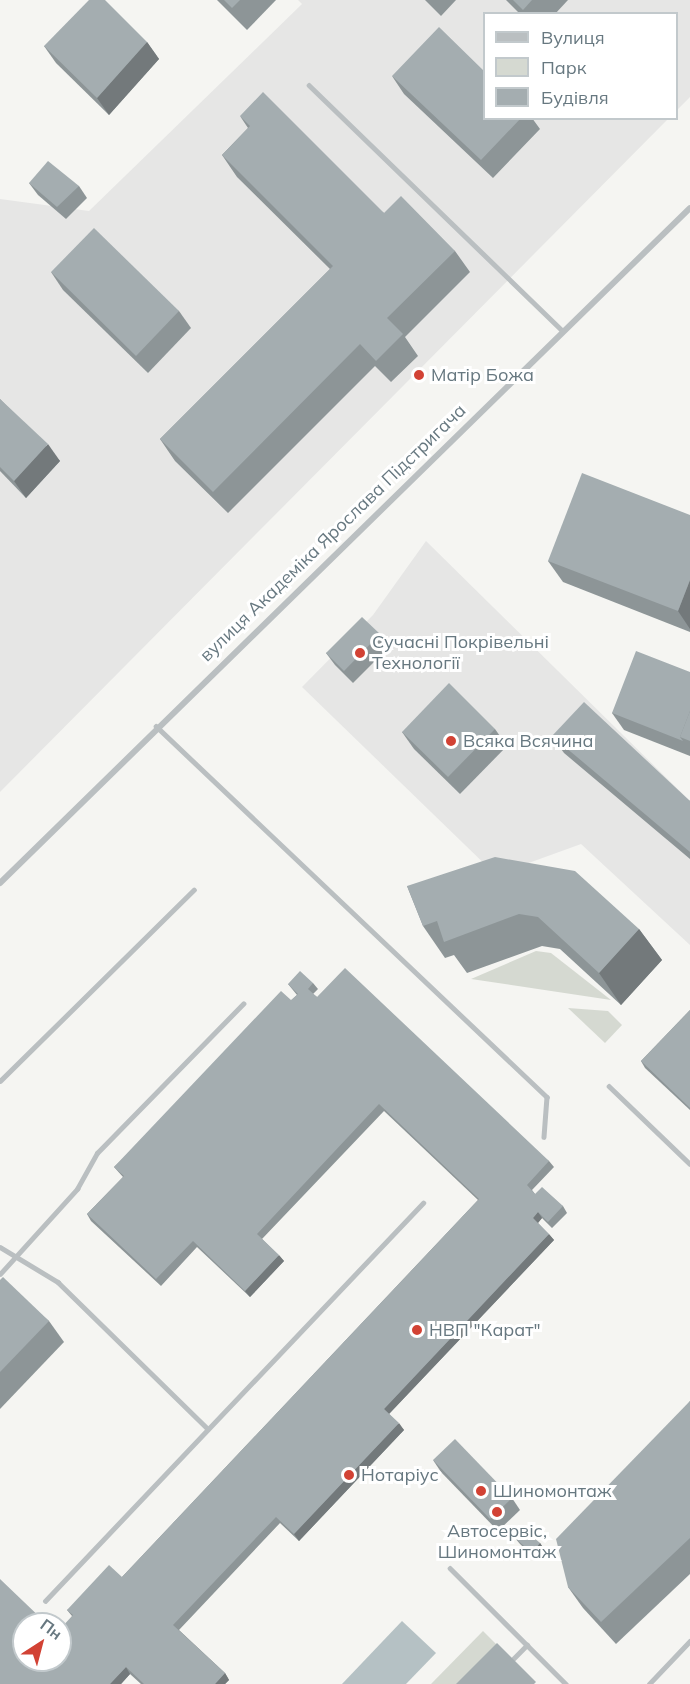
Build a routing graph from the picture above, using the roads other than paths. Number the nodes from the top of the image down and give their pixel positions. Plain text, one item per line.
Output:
1 (309, 85) dead end
2 (690, 208) edge
3 (562, 330) junction
4 (156, 726) junction
5 (0, 883) edge
6 (194, 890) dead end
7 (243, 1004) dead end
8 (0, 1081) edge
9 (609, 1086) dead end
10 (544, 1137) dead end
11 (690, 1164) edge
12 (423, 1203) dead end
13 (0, 1247) edge
14 (16, 1257) junction
15 (0, 1274) edge
16 (208, 1429) junction
17 (450, 1569) dead end
18 (45, 1601) dead end
19 (690, 1641) edge
20 (527, 1645) junction
21 (504, 1668) edge
22 (566, 1684) edge
23 (649, 1684) edge

1 - 3 lane
2 - 3 street, вулиця Академіка Ярослава Підстригача
3 - 4 street, вулиця Академіка Ярослава Підстригача
4 - 5 street, вулиця Академіка Ярослава Підстригача
4 - 10 lane
6 - 8 lane
7 - 14 lane
9 - 11 lane
12 - 16 lane
13 - 14 lane
14 - 15 lane
14 - 16 lane
16 - 18 lane
17 - 20 lane
19 - 23 lane
20 - 21 lane
20 - 22 lane

